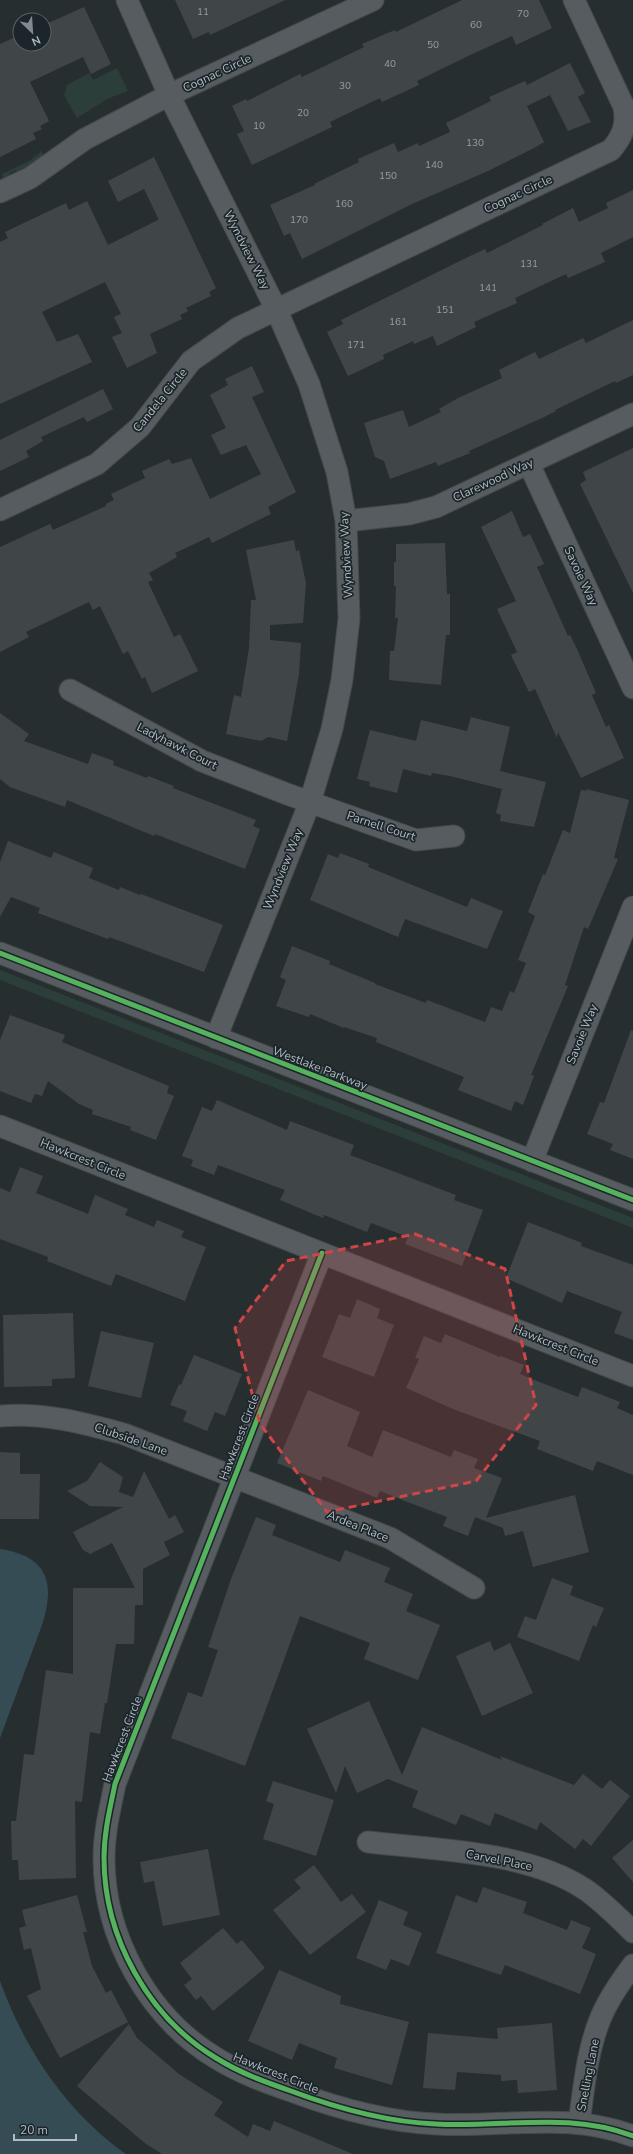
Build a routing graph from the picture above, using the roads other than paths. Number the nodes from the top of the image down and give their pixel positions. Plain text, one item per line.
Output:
1 (127, 0) edge
2 (373, 0) edge
3 (574, 0) edge
4 (169, 96) junction
5 (0, 192) edge
6 (276, 309) junction
7 (633, 414) edge
8 (529, 464) junction
9 (0, 510) edge
10 (346, 521) junction
11 (633, 688) edge
12 (70, 690) dead end
13 (310, 802) junction
14 (454, 836) dead end
15 (633, 907) edge
16 (0, 953) edge
17 (216, 1038) junction
18 (0, 1126) edge
19 (532, 1161) junction
20 (633, 1200) edge
21 (322, 1253) junction
22 (633, 1376) edge
23 (0, 1416) edge
24 (234, 1477) junction
25 (474, 1588) dead end
26 (368, 1842) dead end
27 (633, 1932) edge
28 (633, 1964) edge
29 (579, 2123) junction
30 (633, 2136) edge

1 - 4 street, Wyndview Way
2 - 4 street, Cognac Circle
3 - 6 street, Cognac Circle
4 - 5 street
4 - 6 street, Wyndview Way
6 - 9 street, Candela Circle
6 - 10 street, Wyndview Way
7 - 8 street, Clarewood Way
8 - 10 street, Clarewood Way
8 - 11 street, Savoie Way
10 - 13 street, Wyndview Way
12 - 13 street, Ladyhawk Court
13 - 14 street, Parnell Court
13 - 17 street, Wyndview Way
15 - 19 street, Savoie Way
16 - 17 street, Westlake Parkway
17 - 19 street, Westlake Parkway
18 - 21 street, Hawkcrest Circle
19 - 20 street, Westlake Parkway
21 - 22 street, Hawkcrest Circle
21 - 24 street, Hawkcrest Circle
23 - 24 street, Clubside Lane
24 - 25 street, Ardea Place
24 - 29 street, Hawkcrest Circle
26 - 27 street, Carvel Place
28 - 29 street, Snelling Lane
29 - 30 street, Hawkcrest Circle

